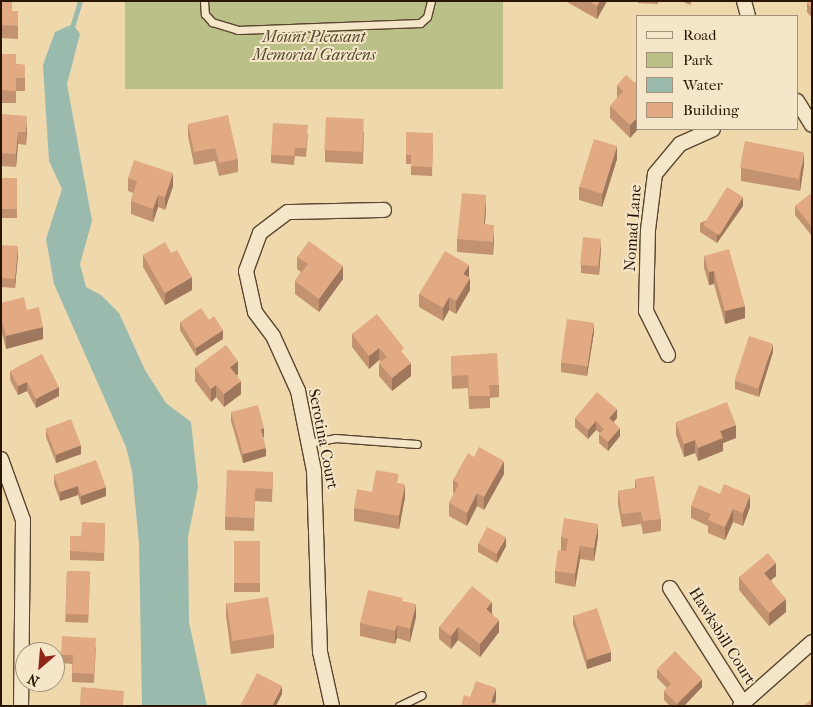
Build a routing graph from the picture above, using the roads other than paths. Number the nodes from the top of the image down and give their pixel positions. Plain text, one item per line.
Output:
1 (204, 1) edge
2 (431, 1) edge
3 (744, 1) edge
4 (748, 15) edge
5 (798, 103) edge
6 (812, 125) edge
7 (711, 130) edge
8 (384, 210) dead end
9 (668, 355) dead end
10 (308, 443) junction
11 (417, 444) dead end
12 (1, 459) edge
13 (670, 588) dead end
14 (812, 642) edge
15 (422, 695) dead end
16 (742, 704) edge
17 (21, 706) edge
18 (332, 706) edge
19 (399, 706) edge

1 - 2 lane
3 - 4 street
5 - 6 street
7 - 9 street, Nomad Lane
8 - 10 street, Serotina Court
10 - 11 lane
10 - 18 street, Serotina Court
12 - 17 street
13 - 16 street, Hawksbill Court
14 - 16 street
15 - 19 lane

